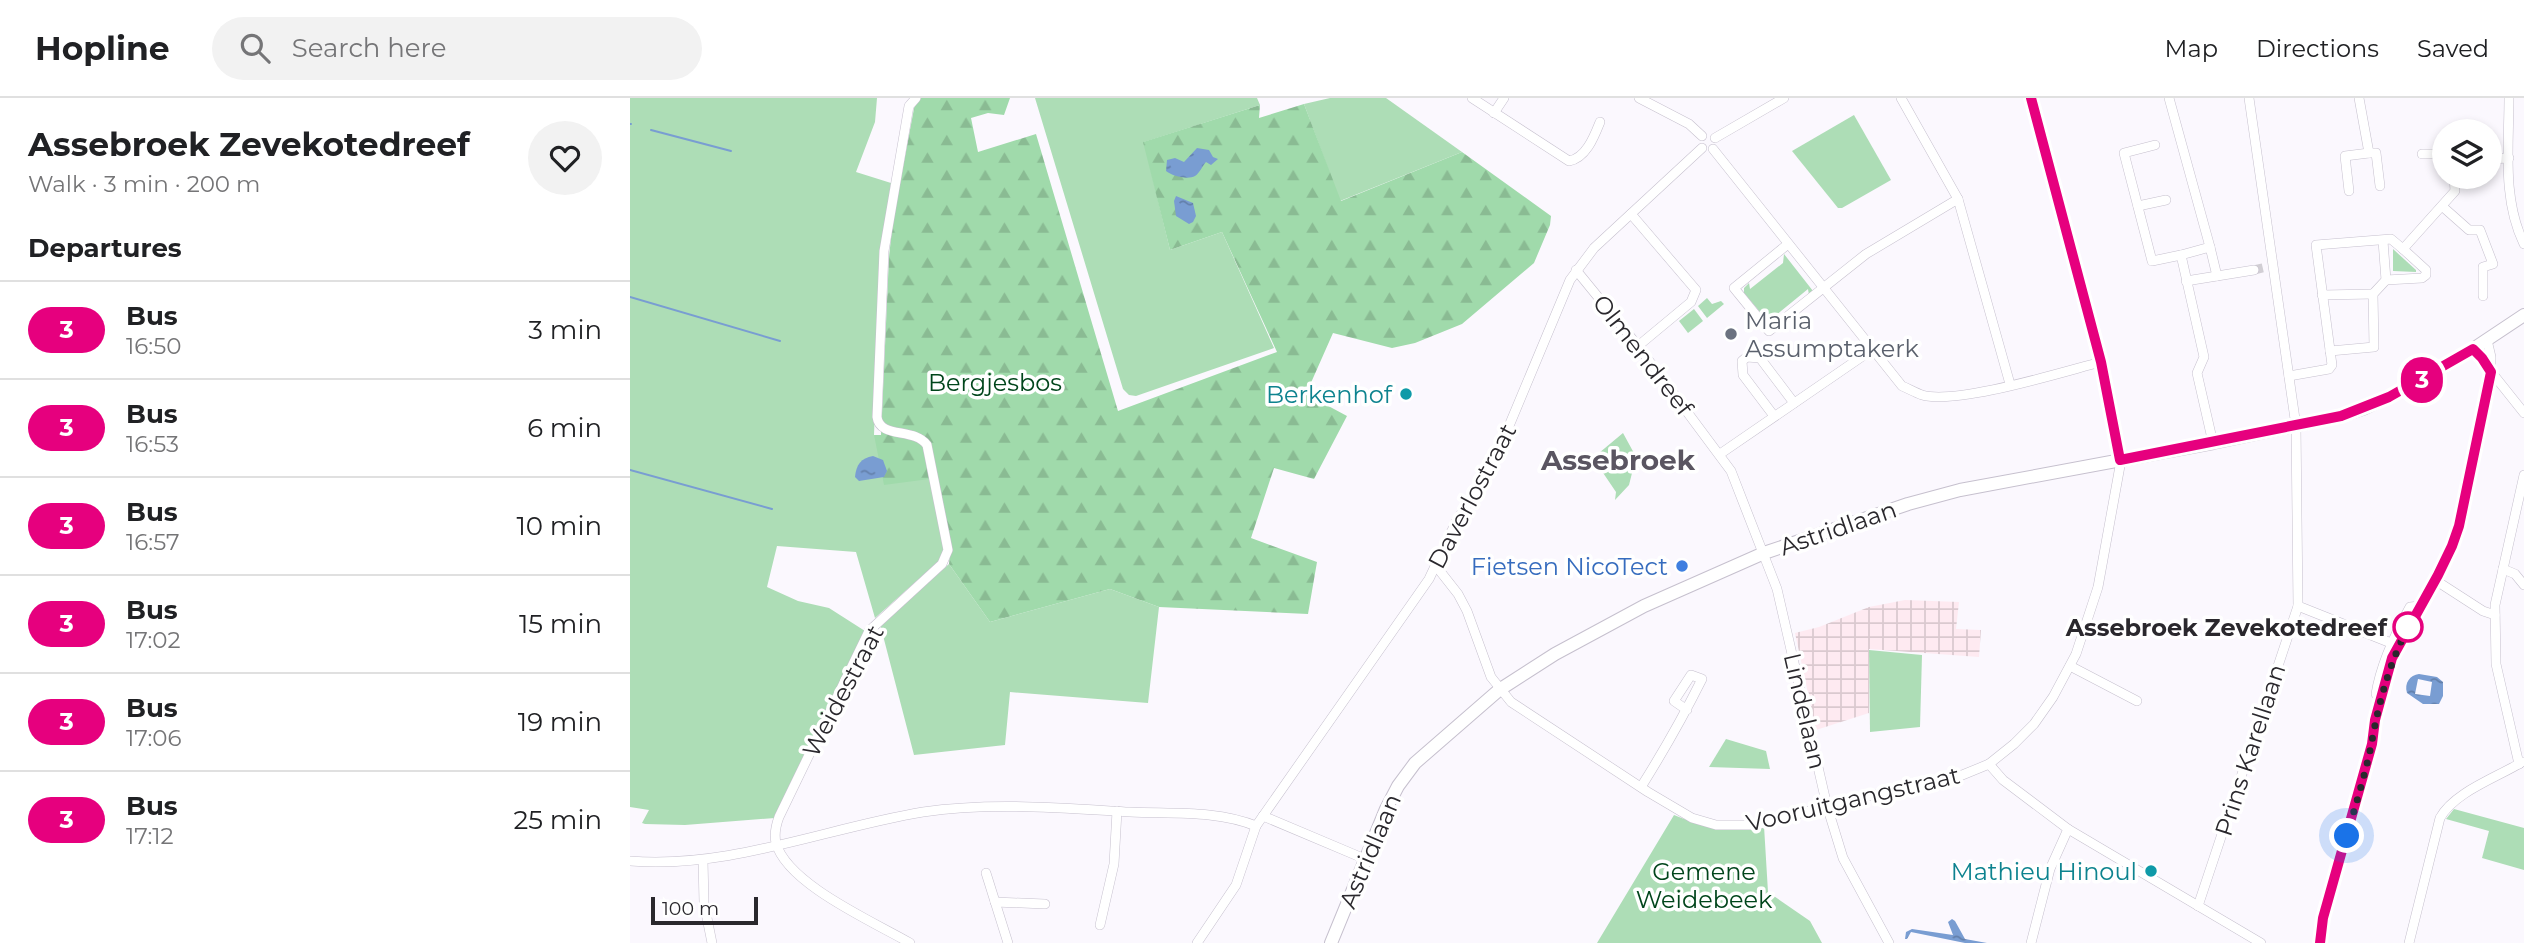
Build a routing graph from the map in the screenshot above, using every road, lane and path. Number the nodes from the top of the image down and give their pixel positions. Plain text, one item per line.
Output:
1 (916, 98) edge
2 (1472, 98) edge
3 (1504, 98) edge
4 (1639, 98) edge
5 (1784, 98) edge
6 (1901, 98) edge
7 (2031, 98) edge
8 (2169, 98) edge
9 (2249, 98) edge
10 (2359, 98) edge
11 (2509, 98) edge
12 (1494, 113) junction
13 (1600, 122) dead end
14 (1702, 136) junction
15 (1715, 138) junction
16 (2155, 145) dead end
17 (1702, 148) junction
18 (1713, 149) junction
19 (2369, 153) junction
20 (2422, 155) dead end
21 (2432, 155) edge
22 (2502, 158) edge
23 (2509, 158) junction
24 (2380, 186) dead end
25 (2455, 189) edge
26 (2349, 191) dead end
27 (1958, 199) junction
28 (2166, 200) dead end
29 (2138, 206) junction
30 (2443, 207) junction
31 (1631, 214) junction
32 (2383, 241) junction
33 (1788, 244) junction
34 (2524, 244) edge
35 (2210, 247) junction
36 (2403, 249) junction
37 (2181, 255) junction
38 (1576, 270) junction
39 (2254, 270) tunnel mouth
40 (2217, 276) junction
41 (2386, 279) junction
42 (2186, 281) junction
43 (1824, 288) junction
44 (2373, 294) junction
45 (2322, 295) junction
46 (2483, 296) dead end
47 (2524, 315) edge
48 (2490, 338) junction
49 (1637, 345) junction
50 (1872, 349) junction
51 (2473, 349) junction
52 (2330, 351) junction
53 (2101, 362) junction
54 (2491, 372) junction
55 (2289, 376) junction
56 (2010, 384) junction
57 (1794, 403) junction
58 (2524, 413) edge
59 (1774, 416) junction
60 (2296, 426) junction
61 (2213, 443) junction
62 (1720, 454) junction
63 (2120, 460) junction
64 (2524, 475) edge
65 (1765, 553) junction
66 (1436, 566) junction
67 (2503, 569) junction
68 (2435, 580) junction
69 (2524, 585) edge
70 (2298, 606) junction
71 (2495, 615) junction
72 (2395, 644) junction
73 (2070, 666) junction
74 (1499, 690) junction
75 (2137, 701) dead end
76 (1687, 710) dead end
77 (2521, 763) edge
78 (1989, 764) junction
79 (1641, 787) junction
80 (1827, 806) junction
81 (1117, 811) junction
82 (1263, 816) junction
83 (1256, 826) junction
84 (2068, 829) junction
85 (776, 845) junction
86 (1366, 859) junction
87 (703, 860) junction
88 (630, 861) edge
89 (986, 873) dead end
90 (995, 902) junction
91 (1045, 904) dead end
92 (2198, 906) junction
93 (1100, 925) dead end
94 (712, 943) edge
95 (910, 943) edge
96 (1008, 943) edge
97 (1197, 943) edge
98 (1331, 943) edge
99 (1889, 943) edge
100 (2031, 943) edge
101 (2261, 943) edge
102 (2320, 943) edge
103 (2409, 943) edge

1 - 85 street, Weidestraat
2 - 12 street
3 - 12 street
4 - 14 street
5 - 15 street
6 - 27 street
7 - 53 street, Vooruitgangstraat
8 - 35 street
9 - 55 street, Prins Karellaan
10 - 19 street
11 - 23 street
12 - 13 street
14 - 15 street
14 - 17 street
15 - 18 street
16 - 29 street
17 - 18 street
17 - 31 street, Daverlostraat
18 - 33 street
19 - 24 street
19 - 26 street
20 - 21 street
22 - 23 street
23 - 34 street
25 - 30 street
27 - 43 street
27 - 56 street
28 - 29 street
29 - 37 street
30 - 36 street
30 - 46 street
31 - 38 street, Daverlostraat
31 - 49 street
32 - 36 street
32 - 41 street
32 - 45 street
33 - 43 street
33 - 43 street
35 - 37 street
35 - 40 street
36 - 41 street
37 - 42 street
38 - 49 street, Olmendreef
38 - 66 street, Daverlostraat
39 - 40 street
40 - 42 street
41 - 44 street
42 - 61 street
43 - 50 street
44 - 45 street
44 - 52 street
45 - 52 street
47 - 48 main road, Astridlaan
48 - 51 main road, Astridlaan
48 - 54 street
49 - 62 street, Olmendreef
50 - 56 street
50 - 57 street
51 - 54 street
51 - 60 main road, Astridlaan
52 - 55 street
53 - 56 street
53 - 63 street, Vooruitgangstraat
54 - 58 street
54 - 68 street
55 - 60 street, Prins Karellaan
57 - 59 street
57 - 59 street
59 - 62 street
60 - 61 main road, Astridlaan
60 - 70 street, Prins Karellaan
61 - 63 main road, Astridlaan
62 - 65 street, Olmendreef
63 - 65 main road, Astridlaan
63 - 73 street, Vooruitgangstraat
64 - 67 street
65 - 74 main road, Astridlaan
65 - 80 street, Lindelaan
66 - 74 street
66 - 82 street, Daverlostraat
67 - 69 street
67 - 71 street
68 - 71 street
68 - 72 street
70 - 72 street
70 - 92 street, Prins Karellaan
71 - 77 street
72 - 102 street
73 - 75 street
73 - 78 street, Vooruitgangstraat
74 - 79 street, Vooruitgangstraat
74 - 86 main road, Astridlaan
76 - 79 street
77 - 103 street
78 - 80 street, Vooruitgangstraat
78 - 84 street
79 - 80 street, Vooruitgangstraat
80 - 99 street, Lindelaan
81 - 83 street
81 - 85 street
81 - 93 street
82 - 83 street, Daverlostraat
82 - 86 street
83 - 97 street, Daverlostraat
84 - 92 street
84 - 100 street
85 - 87 street
85 - 95 street
86 - 98 main road, Astridlaan
87 - 88 street
87 - 94 street
89 - 90 street
90 - 91 street
90 - 96 street
92 - 101 street

